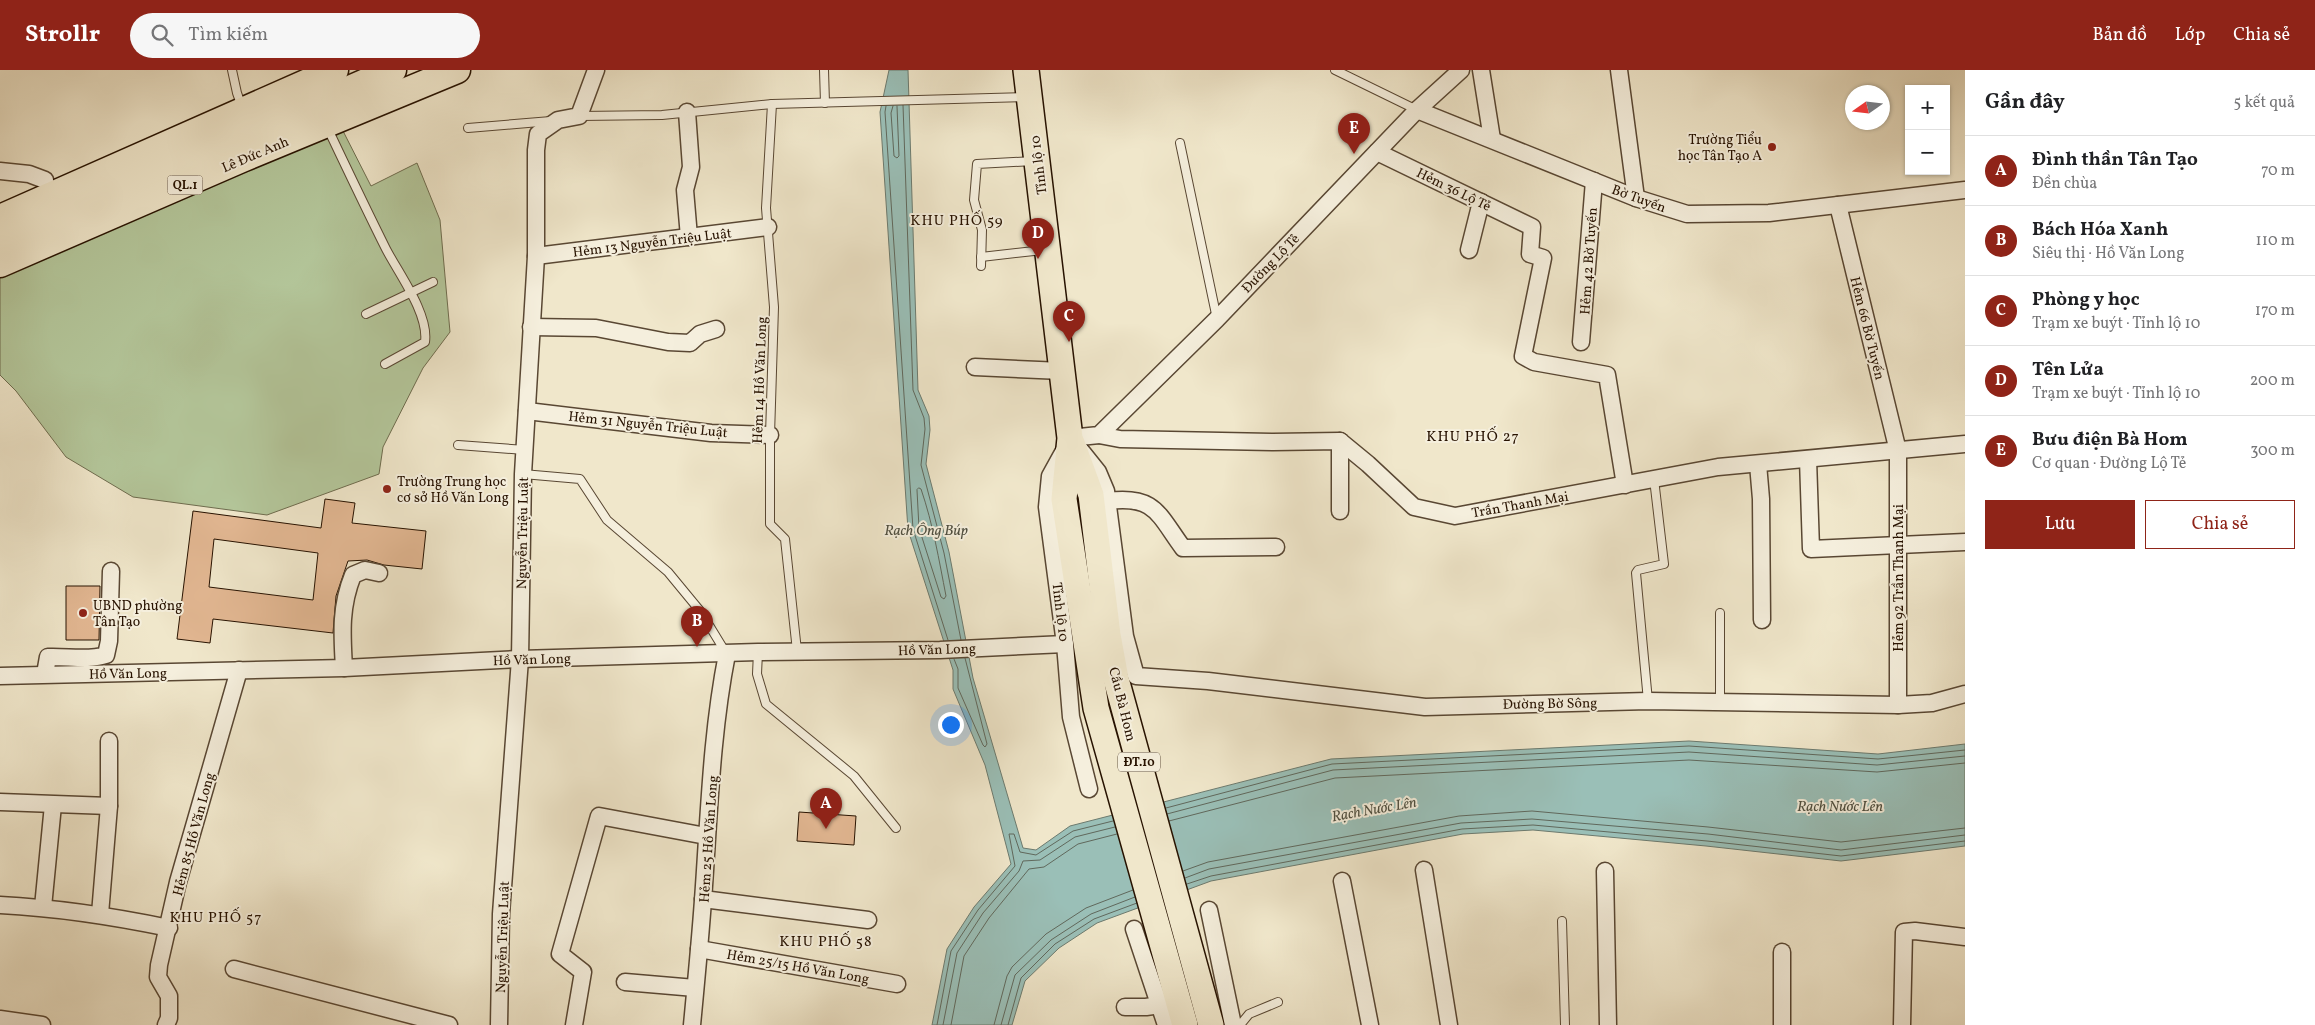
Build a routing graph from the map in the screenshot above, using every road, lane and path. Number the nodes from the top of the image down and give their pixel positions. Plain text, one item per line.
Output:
1 (232, 70) edge
2 (421, 70) edge
3 (457, 70) edge
4 (596, 70) edge
5 (824, 70) edge
6 (1026, 70) edge
7 (1336, 70) edge
8 (1461, 70) edge
9 (1481, 70) edge
10 (1619, 70) edge
11 (329, 75) edge
12 (377, 86) edge
13 (1030, 97) junction
14 (825, 103) junction
15 (772, 104) junction
16 (1417, 110) junction
17 (244, 111) junction
18 (686, 112) junction
19 (320, 114) junction
20 (579, 116) junction
21 (558, 120) junction
22 (468, 128) dead end
23 (1492, 139) junction
24 (1180, 143) dead end
25 (206, 152) junction
26 (1376, 152) junction
27 (150, 153) junction
28 (1037, 161) junction
29 (0, 172) edge
30 (46, 180) junction
31 (1594, 181) junction
32 (1965, 190) edge
33 (1636, 198) junction
34 (0, 199) edge
35 (1481, 202) junction
36 (1838, 204) junction
37 (138, 205) junction
38 (0, 218) edge
39 (768, 227) junction
40 (689, 237) junction
41 (0, 242) edge
42 (1048, 250) junction
43 (1469, 250) dead end
44 (536, 256) junction
45 (0, 264) edge
46 (432, 282) dead end
47 (410, 292) junction
48 (366, 314) dead end
49 (1217, 319) junction
50 (531, 327) junction
51 (716, 329) dead end
52 (1581, 342) dead end
53 (386, 364) dead end
54 (975, 367) dead end
55 (1062, 371) junction
56 (527, 411) junction
57 (770, 435) junction
58 (1099, 435) junction
59 (1070, 438) junction
60 (1340, 441) junction
61 (1965, 444) edge
62 (458, 445) dead end
63 (525, 450) junction
64 (1898, 451) junction
65 (1808, 459) junction
66 (1758, 464) junction
67 (523, 474) junction
68 (1654, 479) junction
69 (1625, 485) junction
70 (1100, 498) junction
71 (1064, 499) joint
72 (1340, 511) dead end
73 (1965, 542) edge
74 (1898, 546) junction
75 (1276, 547) dead end
76 (111, 572) dead end
77 (379, 573) dead end
78 (1720, 612) dead end
79 (1762, 620) dead end
80 (1065, 644) junction
81 (797, 651) junction
82 (758, 652) junction
83 (727, 654) junction
84 (520, 659) junction
85 (344, 668) junction
86 (239, 670) junction
87 (45, 674) junction
88 (0, 676) edge
89 (1136, 676) joint
90 (1965, 694) edge
91 (1648, 701) junction
92 (1720, 703) junction
93 (1898, 705) junction
94 (109, 741) dead end
95 (1088, 789) dead end
96 (0, 802) edge
97 (53, 805) junction
98 (109, 806) junction
99 (896, 828) dead end
100 (706, 836) junction
101 (1424, 870) dead end
102 (1605, 871) dead end
103 (1342, 881) dead end
104 (703, 899) junction
105 (0, 905) edge
106 (43, 907) junction
107 (1209, 910) dead end
108 (100, 914) junction
109 (868, 920) dead end
110 (1562, 921) dead end
111 (168, 928) junction
112 (1134, 929) dead end
113 (1965, 937) edge
114 (699, 949) junction
115 (1782, 952) dead end
116 (234, 969) dead end
117 (625, 982) dead end
118 (897, 984) dead end
119 (695, 988) junction
120 (1278, 1002) dead end
121 (1160, 1004) junction
122 (1125, 1007) dead end
123 (0, 1019) edge
124 (403, 1020) edge
125 (42, 1025) edge
126 (166, 1025) edge
127 (449, 1025) edge
128 (499, 1025) edge
129 (574, 1025) edge
130 (692, 1025) edge
131 (1170, 1025) edge
132 (1211, 1025) edge
133 (1233, 1025) edge
134 (1240, 1025) edge
135 (1370, 1025) edge
136 (1449, 1025) edge
137 (1566, 1025) edge
138 (1608, 1025) edge
139 (1782, 1025) edge
140 (1902, 1025) edge

1 - 17 lane
2 - 12 highway, QL.1
3 - 12 highway, QL.1
4 - 20 street
5 - 14 lane
6 - 13 main road, Tỉnh lộ 10 / ĐT.10
7 - 16 lane, Bờ Tuyến
8 - 16 street, Đường Lộ Tẻ
9 - 23 street
10 - 33 street
11 - 12 highway, QL.1
11 - 17 highway, QL.1
11 - 19 highway, QL.1
12 - 19 highway
13 - 14 lane
13 - 28 main road, Tỉnh lộ 10 / ĐT.10
14 - 15 lane
15 - 18 lane
15 - 39 lane, Hẻm 14 Hồ Văn Long
16 - 23 street, Bờ Tuyến
16 - 26 street, Đường Lộ Tẻ
17 - 27 highway, QL.1
18 - 20 lane
18 - 40 street
19 - 25 highway, Lê Đức Anh / QL.1
19 - 37 highway, Lê Đức Anh / QL.1
19 - 47 lane
20 - 21 street, Nguyễn Triệu Luật
21 - 22 lane
21 - 44 street, Nguyễn Triệu Luật
23 - 31 street, Bờ Tuyến
24 - 49 lane
25 - 37 highway
25 - 41 highway, Lê Đức Anh / QL.1
26 - 35 street, Hẻm 36 Lộ Tẻ
26 - 49 street, Đường Lộ Tẻ
27 - 30 highway, QL.1
27 - 38 highway, QL.1
28 - 42 main road, Tỉnh lộ 10 / ĐT.10
28 - 42 lane
29 - 30 street
30 - 34 highway, QL.1
31 - 33 street, Bờ Tuyến
31 - 52 street, Hẻm 42 Bờ Tuyến
32 - 36 street, Bờ Tuyến
33 - 36 street, Bờ Tuyến
35 - 43 street
35 - 69 street, Hẻm 36 Lộ Tẻ
36 - 64 street, Hẻm 66 Bờ Tuyến
37 - 45 highway, Lê Đức Anh / QL.1
39 - 40 street, Hẻm 13 Nguyễn Triệu Luật
39 - 57 lane, Hẻm 14 Hồ Văn Long
40 - 44 street, Hẻm 13 Nguyễn Triệu Luật
42 - 55 main road, Tỉnh lộ 10 / ĐT.10
44 - 50 street, Nguyễn Triệu Luật
46 - 47 lane
47 - 48 lane
47 - 53 lane
49 - 58 street, Đường Lộ Tẻ
50 - 51 street
50 - 56 street, Nguyễn Triệu Luật
54 - 55 street
55 - 59 main road, Tỉnh lộ 10 / ĐT.10
56 - 57 street, Hẻm 31 Nguyễn Triệu Luật
56 - 63 street, Nguyễn Triệu Luật
57 - 81 lane, Hẻm 14 Hồ Văn Long
58 - 59 street
58 - 60 street
59 - 70 main road, Tỉnh lộ 10 / ĐT.10
59 - 71 main road, Tỉnh lộ 10 / ĐT.10
59 - 80 street, Tỉnh lộ 10
60 - 69 street, Trần Thanh Mại
60 - 72 street
61 - 64 street, Trần Thanh Mại
62 - 63 lane
63 - 67 street, Nguyễn Triệu Luật
64 - 65 street, Trần Thanh Mại
64 - 74 street, Hẻm 92 Trần Thanh Mại
65 - 66 street, Trần Thanh Mại
65 - 74 street
66 - 68 street, Trần Thanh Mại
66 - 79 street
67 - 83 lane
67 - 84 street, Nguyễn Triệu Luật
68 - 69 street, Trần Thanh Mại
68 - 91 lane
70 - 75 street
70 - 89 street, Tỉnh lộ 10
70 - 132 main road, Cầu Bà Hom / ĐT.10
71 - 131 main road, Cầu Bà Hom / ĐT.10
73 - 74 street
74 - 93 street, Hẻm 92 Trần Thanh Mại
76 - 87 street
77 - 85 street
78 - 92 lane
80 - 81 street, Hồ Văn Long
80 - 95 street, Tỉnh lộ 10
81 - 82 street, Hồ Văn Long
82 - 83 street, Hồ Văn Long
82 - 99 lane
83 - 84 street, Hồ Văn Long
83 - 100 street, Hẻm 25 Hồ Văn Long
84 - 85 street, Hồ Văn Long
84 - 128 street, Nguyễn Triệu Luật
85 - 86 street, Hồ Văn Long
86 - 87 street, Hồ Văn Long
86 - 111 street, Hẻm 85 Hồ Văn Long
87 - 88 street, Hồ Văn Long
89 - 91 street, Đường Bờ Sông
90 - 93 street, Đường Bờ Sông
91 - 92 street, Đường Bờ Sông
92 - 93 street, Đường Bờ Sông
94 - 98 street
96 - 97 street
97 - 98 street
97 - 106 street
98 - 108 street
100 - 104 street, Hẻm 25 Hồ Văn Long
100 - 129 street
101 - 136 street
102 - 138 street
103 - 135 street
104 - 109 street
104 - 114 street, Hẻm 25 Hồ Văn Long
105 - 106 street
106 - 108 street
107 - 133 street
108 - 111 street
110 - 137 lane
111 - 126 street, Hẻm 85 Hồ Văn Long
112 - 121 street
113 - 140 street
114 - 118 street, Hẻm 25/15 Hồ Văn Long
114 - 119 street, Hẻm 25 Hồ Văn Long
115 - 139 street
116 - 124 street
117 - 119 street
119 - 130 street, Hẻm 25 Hồ Văn Long
120 - 134 lane
121 - 122 street
121 - 131 street
123 - 125 street
124 - 127 street

